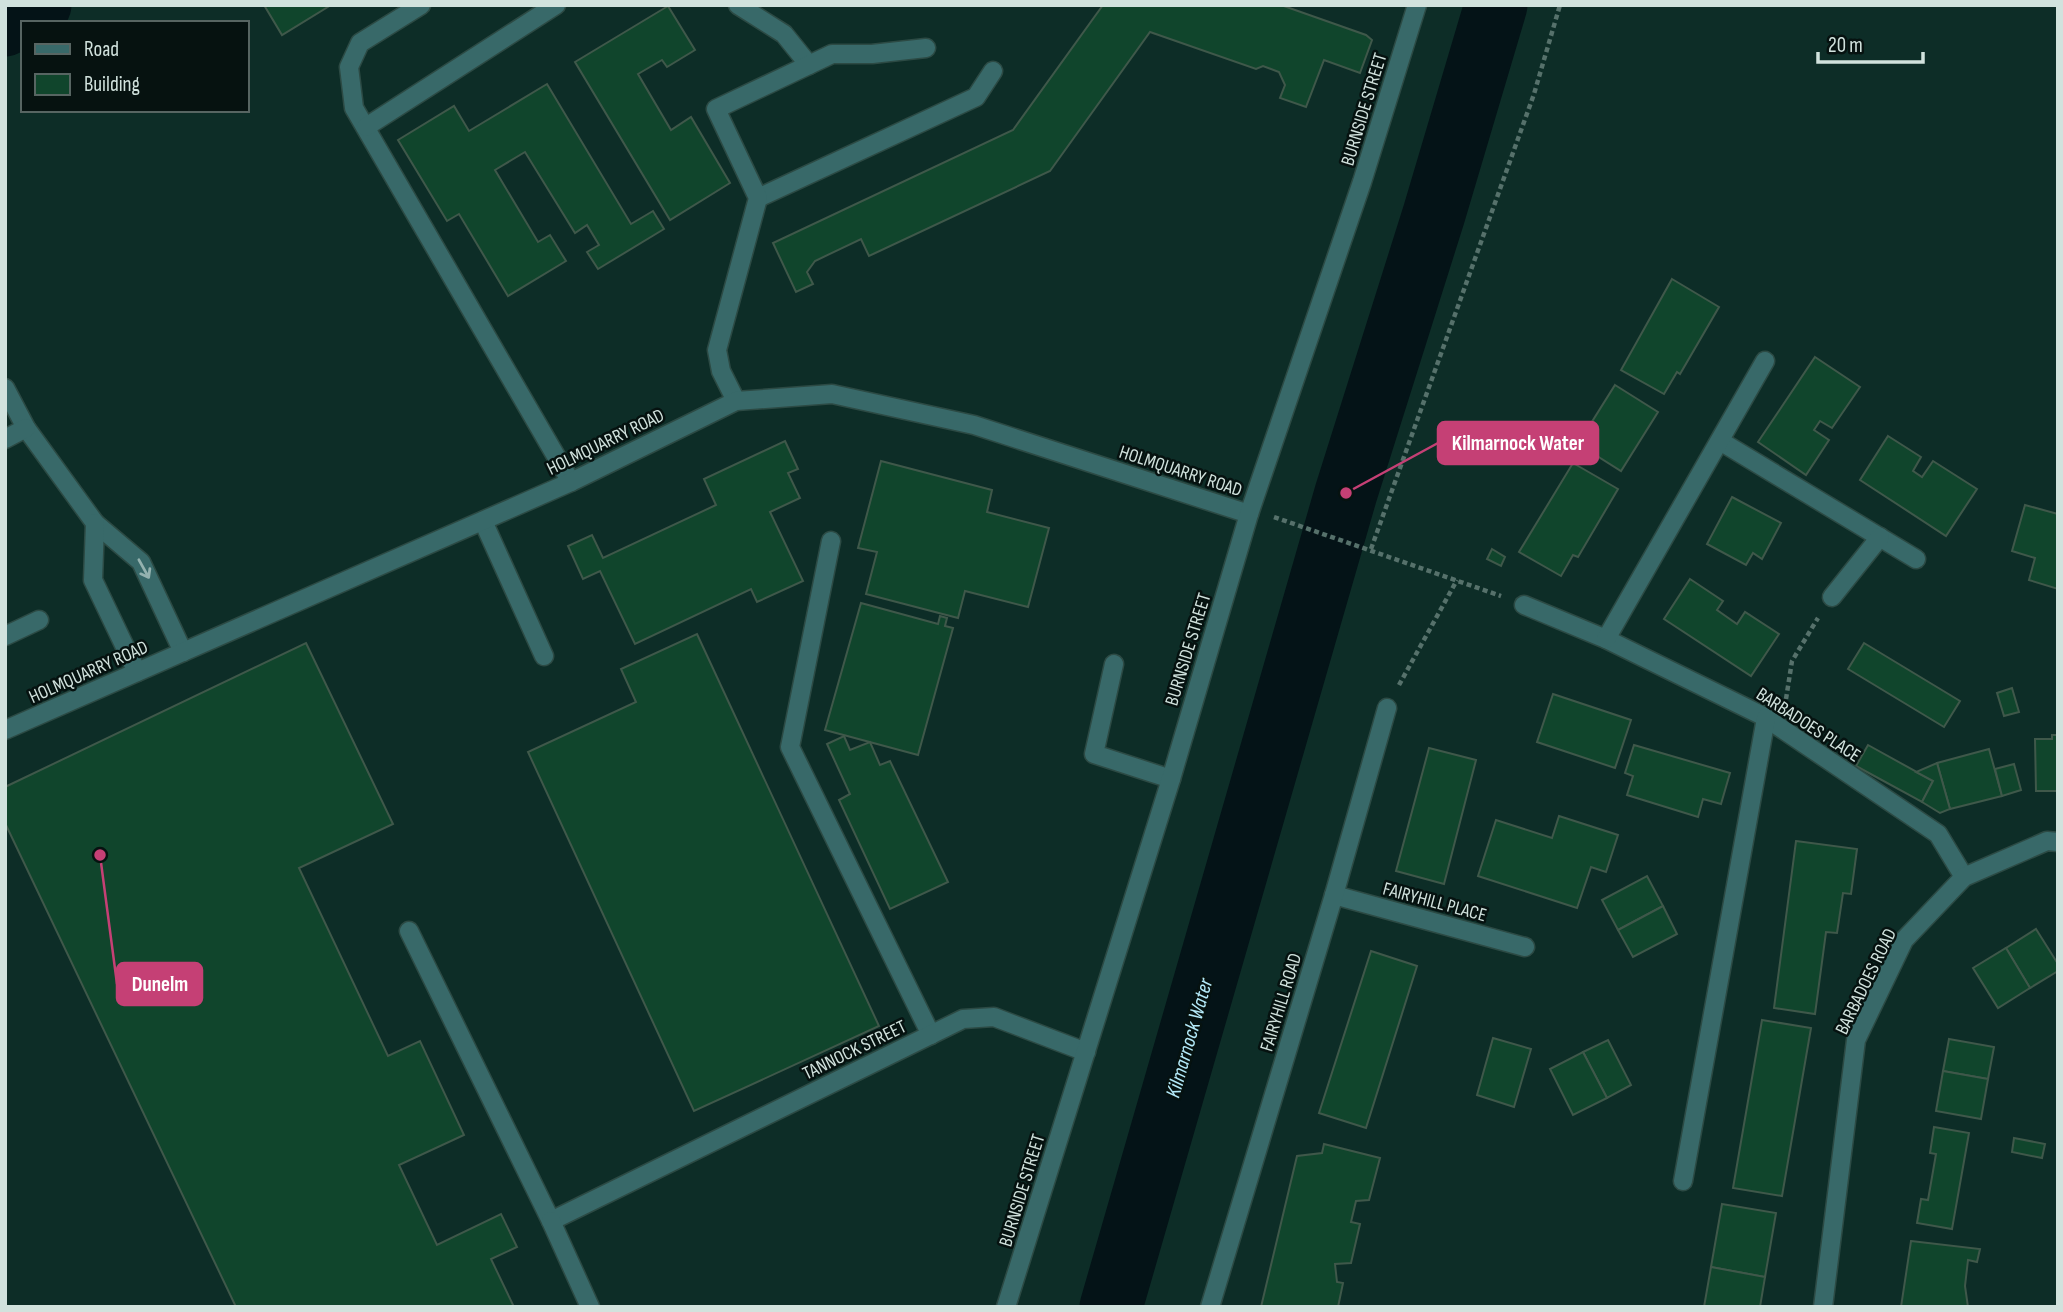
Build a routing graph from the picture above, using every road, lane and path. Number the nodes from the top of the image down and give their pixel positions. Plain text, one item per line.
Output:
1 (421, 5) edge
2 (556, 5) edge
3 (738, 5) edge
4 (1417, 5) edge
5 (1560, 5) edge
6 (926, 48) dead end
7 (809, 65) junction
8 (993, 71) dead end
9 (366, 127) junction
10 (758, 198) junction
11 (1765, 361) dead end
12 (5, 388) edge
13 (736, 401) junction
14 (26, 428) junction
15 (5, 439) edge
16 (1720, 441) junction
17 (570, 482) junction
18 (1249, 514) junction
19 (1272, 516) dead end
20 (483, 521) junction
21 (95, 523) junction
22 (1880, 537) junction
23 (831, 541) dead end
24 (1371, 549) junction
25 (1916, 559) dead end
26 (1457, 579) junction
27 (1832, 597) joint
28 (1524, 605) joint
29 (39, 620) dead end
30 (5, 636) edge
31 (1606, 639) junction
32 (183, 652) junction
33 (544, 656) dead end
34 (1114, 664) dead end
35 (137, 672) junction
36 (1387, 708) joint
37 (1765, 717) junction
38 (5, 730) edge
39 (1171, 779) junction
40 (2058, 842) edge
41 (1964, 877) junction
42 (1334, 895) junction
43 (409, 931) dead end
44 (1525, 947) dead end
45 (931, 1035) junction
46 (1086, 1052) junction
47 (1683, 1181) dead end
48 (551, 1221) junction
49 (590, 1307) edge
50 (1006, 1307) edge
51 (1210, 1307) edge
52 (1823, 1307) edge

1 - 9 street
2 - 9 street
3 - 7 street
4 - 18 street, BURNSIDE STREET
5 - 24 path
6 - 7 street
7 - 10 street
8 - 10 street
9 - 17 street
10 - 13 street
11 - 16 street
12 - 14 street
13 - 17 street, HOLMQUARRY ROAD
13 - 18 street, HOLMQUARRY ROAD
14 - 15 street
14 - 21 street
16 - 22 street
16 - 31 street
17 - 20 street, HOLMQUARRY ROAD
18 - 39 street, BURNSIDE STREET
19 - 24 path
20 - 32 street, HOLMQUARRY ROAD
20 - 33 street
21 -> 32 street
21 - 35 street
22 - 25 street
22 - 27 street
23 - 45 street
24 - 26 path
26 - 28 path
26 - 36 path
27 - 37 path
28 - 31 street, BARBADOES PLACE
29 - 30 street
31 - 37 street, BARBADOES PLACE
32 - 35 street, HOLMQUARRY ROAD
34 - 39 street
35 - 38 street, HOLMQUARRY ROAD
36 - 42 street, FAIRYHILL ROAD
37 - 41 street, BARBADOES PLACE
37 - 47 street
39 - 46 street, BURNSIDE STREET
40 - 41 street, BARBADOES ROAD
41 - 52 street, BARBADOES ROAD
42 - 44 street, FAIRYHILL PLACE
42 - 51 street, FAIRYHILL ROAD
43 - 48 street
45 - 46 street, TANNOCK STREET
45 - 48 street, TANNOCK STREET
46 - 50 street, BURNSIDE STREET
48 - 49 street

